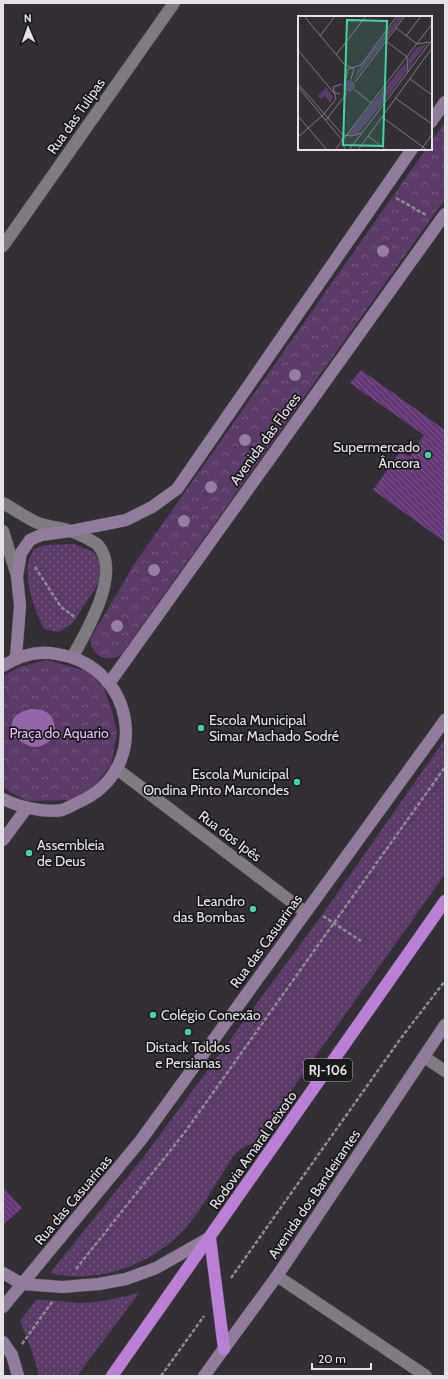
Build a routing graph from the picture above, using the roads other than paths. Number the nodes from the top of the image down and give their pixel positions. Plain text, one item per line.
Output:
1 (174, 3) edge
2 (445, 102) edge
3 (432, 121) edge
4 (411, 150) edge
5 (443, 221) edge
6 (3, 246) edge
7 (3, 503) edge
8 (3, 531) edge
9 (70, 531) junction
10 (17, 576) junction
11 (73, 656) junction
12 (16, 657) junction
13 (3, 666) edge
14 (110, 682) junction
15 (445, 720) edge
16 (117, 769) junction
17 (3, 798) edge
18 (26, 808) junction
19 (3, 840) edge
20 (445, 901) edge
21 (305, 912) junction
22 (445, 1025) edge
23 (424, 1057) junction
24 (445, 1070) edge
25 (210, 1238) junction
26 (3, 1273) edge
27 (277, 1276) junction
28 (22, 1284) junction
29 (3, 1307) edge
30 (3, 1342) edge
31 (224, 1348) junction
32 (18, 1376) edge
33 (112, 1376) edge
34 (204, 1376) edge
35 (426, 1376) edge

1 - 6 street, Rua das Tulipas
2 - 3 street
4 - 9 street
5 - 14 street, Avenida das Flores
7 - 9 street
8 - 10 street
9 - 10 street
9 - 11 street
10 - 12 street
11 - 12 street
11 - 14 street
12 - 13 street
14 - 16 street
15 - 21 street, Rua das Casuarinas
16 - 18 street
16 - 21 street, Rua dos Ipês
17 - 18 street
18 - 19 street
20 - 25 highway, Rodovia Amaral Peixoto / RJ-106
21 - 28 street, Rua das Casuarinas
22 - 23 street, Avenida dos Bandeirantes
23 - 24 street
23 - 27 street, Avenida dos Bandeirantes
25 - 28 street
25 - 31 highway
25 - 33 highway, Rodovia Amaral Peixoto / RJ-106
26 - 28 street
27 - 31 street, Avenida dos Bandeirantes
27 - 35 street
28 - 29 street, Rua das Casuarinas
30 - 32 street
31 - 34 street, Avenida dos Bandeirantes

